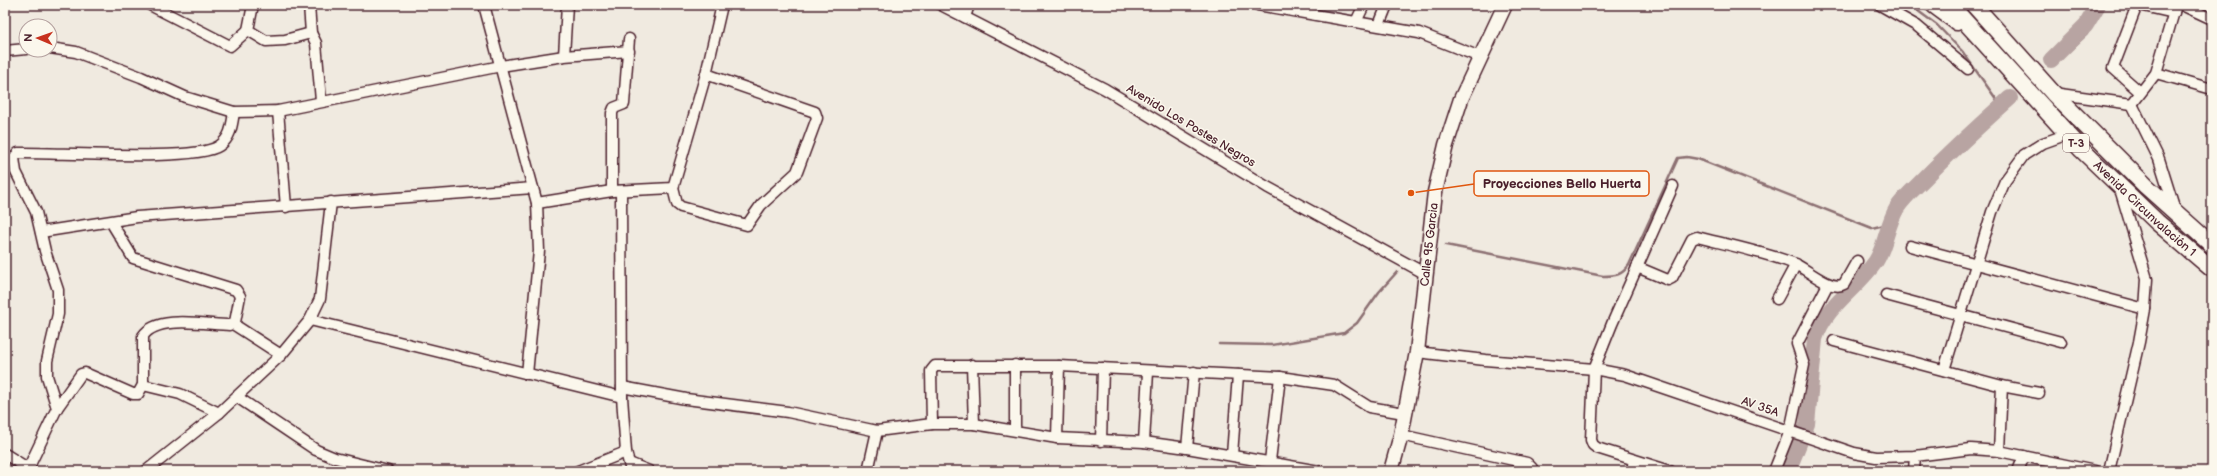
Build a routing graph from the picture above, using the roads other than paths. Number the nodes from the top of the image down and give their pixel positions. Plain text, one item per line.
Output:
1 (150, 5) edge
2 (254, 5) edge
3 (308, 5) edge
4 (484, 5) edge
5 (567, 5) edge
6 (722, 5) edge
7 (941, 5) edge
8 (969, 5) edge
9 (1258, 5) edge
10 (1364, 5) edge
11 (1387, 5) edge
12 (1506, 5) edge
13 (1880, 5) edge
14 (1934, 5) edge
15 (1950, 5) edge
16 (1974, 5) edge
17 (1984, 5) edge
18 (2138, 5) edge
19 (2182, 5) edge
20 (1305, 9) edge
21 (2175, 9) edge
22 (965, 17) junction
23 (2212, 20) edge
24 (1356, 22) junction
25 (1379, 25) junction
26 (248, 30) junction
27 (311, 33) junction
28 (2000, 34) junction
29 (629, 40) dead end
30 (1987, 45) junction
31 (18, 49) edge
32 (58, 49) edge
33 (8, 50) edge
34 (628, 51) junction
35 (564, 56) junction
36 (1480, 57) junction
37 (501, 66) junction
38 (1968, 69) dead end
39 (2156, 73) junction
40 (706, 74) junction
41 (2212, 89) edge
42 (2140, 92) junction
43 (2053, 93) junction
44 (321, 101) junction
45 (2132, 104) junction
46 (278, 111) junction
47 (234, 112) junction
48 (2068, 134) junction
49 (2118, 182) junction
50 (1673, 186) dead end
51 (533, 188) junction
52 (673, 188) junction
53 (617, 191) junction
54 (331, 202) junction
55 (537, 203) junction
56 (286, 207) junction
57 (2176, 214) junction
58 (111, 222) junction
59 (41, 232) junction
60 (2212, 245) edge
61 (1910, 246) dead end
62 (1857, 261) dead end
63 (1796, 264) junction
64 (1976, 265) junction
65 (1637, 267) junction
66 (2212, 269) edge
67 (1426, 274) junction
68 (1828, 284) junction
69 (1886, 296) dead end
70 (1777, 299) dead end
71 (2145, 309) junction
72 (1960, 316) junction
73 (310, 320) junction
74 (233, 324) junction
75 (1834, 341) dead end
76 (2061, 342) dead end
77 (1417, 352) junction
78 (281, 355) junction
79 (972, 365) junction
80 (1015, 365) junction
81 (1060, 366) junction
82 (1103, 368) junction
83 (1594, 369) junction
84 (1944, 370) junction
85 (1148, 372) junction
86 (1194, 372) junction
87 (526, 374) junction
88 (1238, 375) junction
89 (1280, 377) junction
90 (143, 385) junction
91 (2002, 386) junction
92 (622, 392) junction
93 (2039, 393) dead end
94 (236, 397) junction
95 (57, 408) junction
96 (1404, 413) junction
97 (219, 414) junction
98 (932, 424) junction
99 (974, 424) junction
100 (1015, 430) junction
101 (877, 431) junction
102 (1794, 432) junction
103 (1401, 435) junction
104 (1056, 438) junction
105 (1101, 441) junction
106 (1144, 442) junction
107 (1187, 448) junction
108 (1999, 451) junction
109 (626, 452) junction
110 (5, 454) edge
111 (1232, 455) junction
112 (1915, 456) junction
113 (2024, 456) junction
114 (1634, 460) junction
115 (1270, 461) junction
116 (630, 467) edge
117 (29, 470) edge
118 (148, 470) edge
119 (388, 471) edge
120 (578, 471) edge
121 (649, 471) edge
122 (868, 471) edge
123 (1319, 471) edge
124 (1391, 471) edge
125 (1531, 471) edge
126 (1632, 471) edge
127 (1670, 471) edge
128 (1774, 471) edge
129 (1914, 471) edge
130 (2018, 471) edge
131 (2094, 471) edge
132 (2109, 471) edge

1 - 26 street
2 - 26 street
3 - 27 street
4 - 37 street
5 - 35 street
6 - 40 street
7 - 22 street, Avenido Los Postes Negros
8 - 22 street
9 - 20 street
10 - 24 street
11 - 25 street
12 - 36 street, Calle 95 Garcia
13 - 38 street
14 - 30 main road
15 - 30 main road, Avenida Circunvalación 1 / T-3
16 - 28 main road, Avenida Circunvalación 1 / T-3
17 - 28 main road
18 - 21 street
18 - 42 street
19 - 23 street
20 - 24 street
21 - 39 street
22 - 67 street, Avenido Los Postes Negros
24 - 25 street
25 - 36 street
26 - 27 street
27 - 44 street
28 - 43 main road, Avenida Circunvalación 1 / T-3
29 - 34 street
30 - 48 main road, Avenida Circunvalación 1 / T-3
31 - 33 street
32 - 47 street
34 - 35 street
34 - 53 street
35 - 37 street
36 - 67 street, Calle 95 Garcia
37 - 44 street
37 - 51 street
39 - 41 street
39 - 42 street
40 - 52 street
40 - 52 street
42 - 45 street
43 - 45 street
43 - 57 main road, Avenida Circunvalación 1 / T-3
44 - 46 street
45 - 57 street
46 - 47 street
46 - 56 street
47 - 59 street
48 - 49 main road, Avenida Circunvalación 1 / T-3
48 - 64 street
49 - 66 main road, Avenida Circunvalación 1 / T-3
49 - 71 street
50 - 65 street
51 - 54 street
51 - 55 street
52 - 53 street
53 - 55 street
53 - 92 street
54 - 56 street
54 - 73 street
55 - 87 street
56 - 58 street
57 - 60 main road, Avenida Circunvalación 1 / T-3
58 - 59 street
58 - 74 street
59 - 95 street
61 - 64 street
62 - 68 street
63 - 65 street
63 - 68 street
63 - 70 street
64 - 71 street
64 - 72 street
65 - 83 street
67 - 77 street, Calle 95 Garcia
68 - 102 street
69 - 72 street
71 - 132 street
72 - 76 street
72 - 84 street
73 - 78 street
73 - 87 street
74 - 78 street
74 - 90 street
75 - 84 street
77 - 83 street, AV 35A
77 - 96 street, Calle 95 Garcia
78 - 94 street
79 - 80 street
79 - 98 street
79 - 99 street
80 - 81 street
80 - 100 street
81 - 82 street
81 - 104 street
82 - 85 street
82 - 105 street
83 - 102 street, AV 35A
83 - 114 street
84 - 91 street
85 - 86 street
85 - 106 street
86 - 88 street
86 - 107 street
87 - 92 street
88 - 89 street
88 - 111 street
89 - 96 street
89 - 115 street
90 - 95 street
90 - 97 street
91 - 93 street
91 - 108 street
92 - 101 street
92 - 109 street
94 - 97 street
94 - 119 street
95 - 117 street
96 - 103 street, Calle 95 Garcia
97 - 118 street
98 - 99 street
98 - 101 street
99 - 100 street
100 - 104 street
101 - 122 street
102 - 112 street, AV 35A
102 - 128 street
103 - 124 street, Calle 95 Garcia
103 - 125 street
104 - 105 street
105 - 106 street
106 - 107 street
107 - 111 street
108 - 112 street, AV 35A
108 - 113 street, AV 35A
109 - 116 street
109 - 120 street
110 - 117 street
111 - 115 street
112 - 129 street
113 - 130 street
113 - 131 street, AV 35A
114 - 126 street
114 - 127 street
115 - 123 street
116 - 121 street

